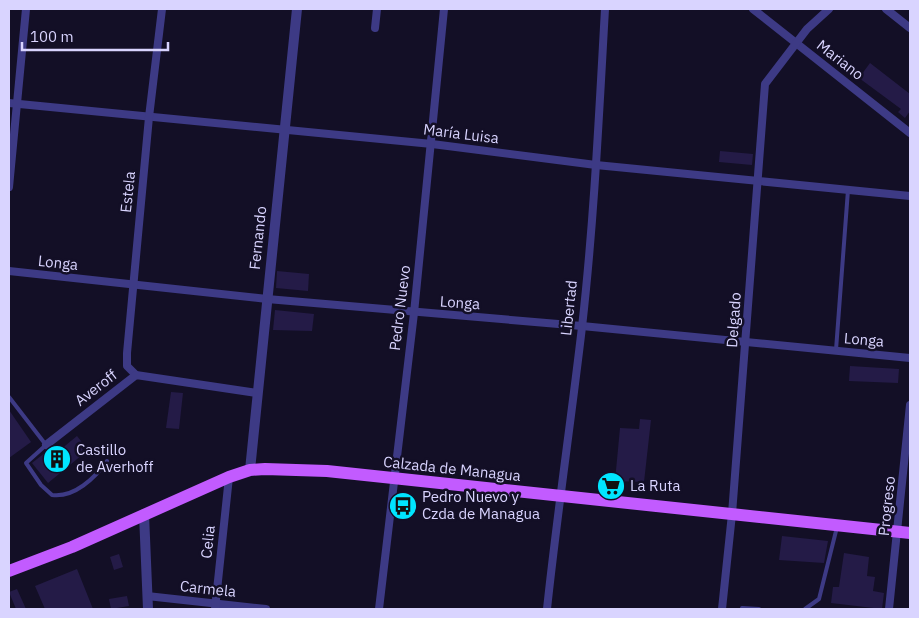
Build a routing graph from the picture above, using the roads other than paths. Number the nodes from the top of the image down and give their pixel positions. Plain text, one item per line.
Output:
1 (26, 9) edge
2 (162, 9) edge
3 (297, 9) edge
4 (377, 9) edge
5 (444, 9) edge
6 (605, 9) edge
7 (753, 9) edge
8 (828, 9) edge
9 (886, 9) edge
10 (375, 28) dead end
11 (910, 28) edge
12 (797, 44) junction
13 (9, 103) edge
14 (18, 104) junction
15 (149, 117) junction
16 (284, 130) junction
17 (910, 133) edge
18 (432, 144) junction
19 (596, 165) junction
20 (756, 181) junction
21 (9, 187) edge
22 (848, 190) junction
23 (910, 196) edge
24 (9, 271) edge
25 (133, 284) junction
26 (267, 299) junction
27 (414, 314) junction
28 (582, 326) junction
29 (746, 342) junction
30 (836, 352) junction
31 (910, 358) edge
32 (136, 375) junction
33 (257, 393) junction
34 (9, 398) edge
35 (910, 405) edge
36 (46, 445) junction
37 (107, 461) dead end
38 (250, 470) junction
39 (229, 477) junction
40 (393, 480) junction
41 (559, 496) junction
42 (144, 514) junction
43 (732, 514) junction
44 (838, 525) junction
45 (904, 532) edge
46 (9, 571) edge
47 (147, 596) junction
48 (215, 607) edge
49 (742, 608) dead end
50 (148, 609) edge
51 (266, 609) edge
52 (379, 609) edge
53 (547, 609) edge
54 (722, 609) edge
55 (759, 609) edge
56 (805, 609) edge
57 (889, 609) edge

1 - 14 street
2 - 15 street, Estela
3 - 16 street, Fernando
4 - 10 street
5 - 18 street, Pedro Nuevo
6 - 19 street, Libertad
7 - 12 street, Mariano
8 - 12 street, Delgado
9 - 11 street
12 - 17 street, Mariano
12 - 20 street, Delgado
13 - 14 street, María Luisa
14 - 15 street, María Luisa
14 - 21 street
15 - 16 street, María Luisa
15 - 25 street, Estela
16 - 18 street, María Luisa
16 - 26 street, Fernando
18 - 19 street, María Luisa
18 - 27 street, Pedro Nuevo
19 - 20 street, María Luisa
19 - 28 street, Libertad
20 - 22 street, María Luisa
20 - 29 street, Delgado
22 - 23 street, María Luisa
22 - 30 lane
24 - 25 street, Longa
25 - 26 street, Longa
25 - 32 street, Estela
26 - 27 street, Longa
26 - 33 street, Fernando
27 - 28 street, Longa
27 - 40 street, Pedro Nuevo
28 - 29 street, Longa
28 - 41 street, Libertad
29 - 30 street, Longa
29 - 43 street, Delgado
30 - 31 street, Longa
32 - 33 street, Averoff
32 - 36 street, Averoff
33 - 38 street, Fernando
34 - 36 lane
35 - 45 street, Progreso
36 - 37 lane, Averoff
38 - 39 main road, Calzada de Managua
38 - 40 main road, Calzada de Managua
39 - 42 main road, Calzada de Managua
39 - 48 street, Celia
40 - 41 main road, Calzada de Managua
40 - 52 street, Pedro Nuevo
41 - 43 main road, Calzada de Managua
41 - 53 street, Libertad
42 - 46 main road, Calzada de Managua
42 - 47 street
43 - 44 main road, Calzada de Managua
43 - 54 street, Delgado
44 - 45 main road, Calzada de Managua
44 - 56 lane
45 - 57 street, Progreso
47 - 48 street, Carmela
47 - 50 street
48 - 51 street, Carmela
49 - 55 lane

